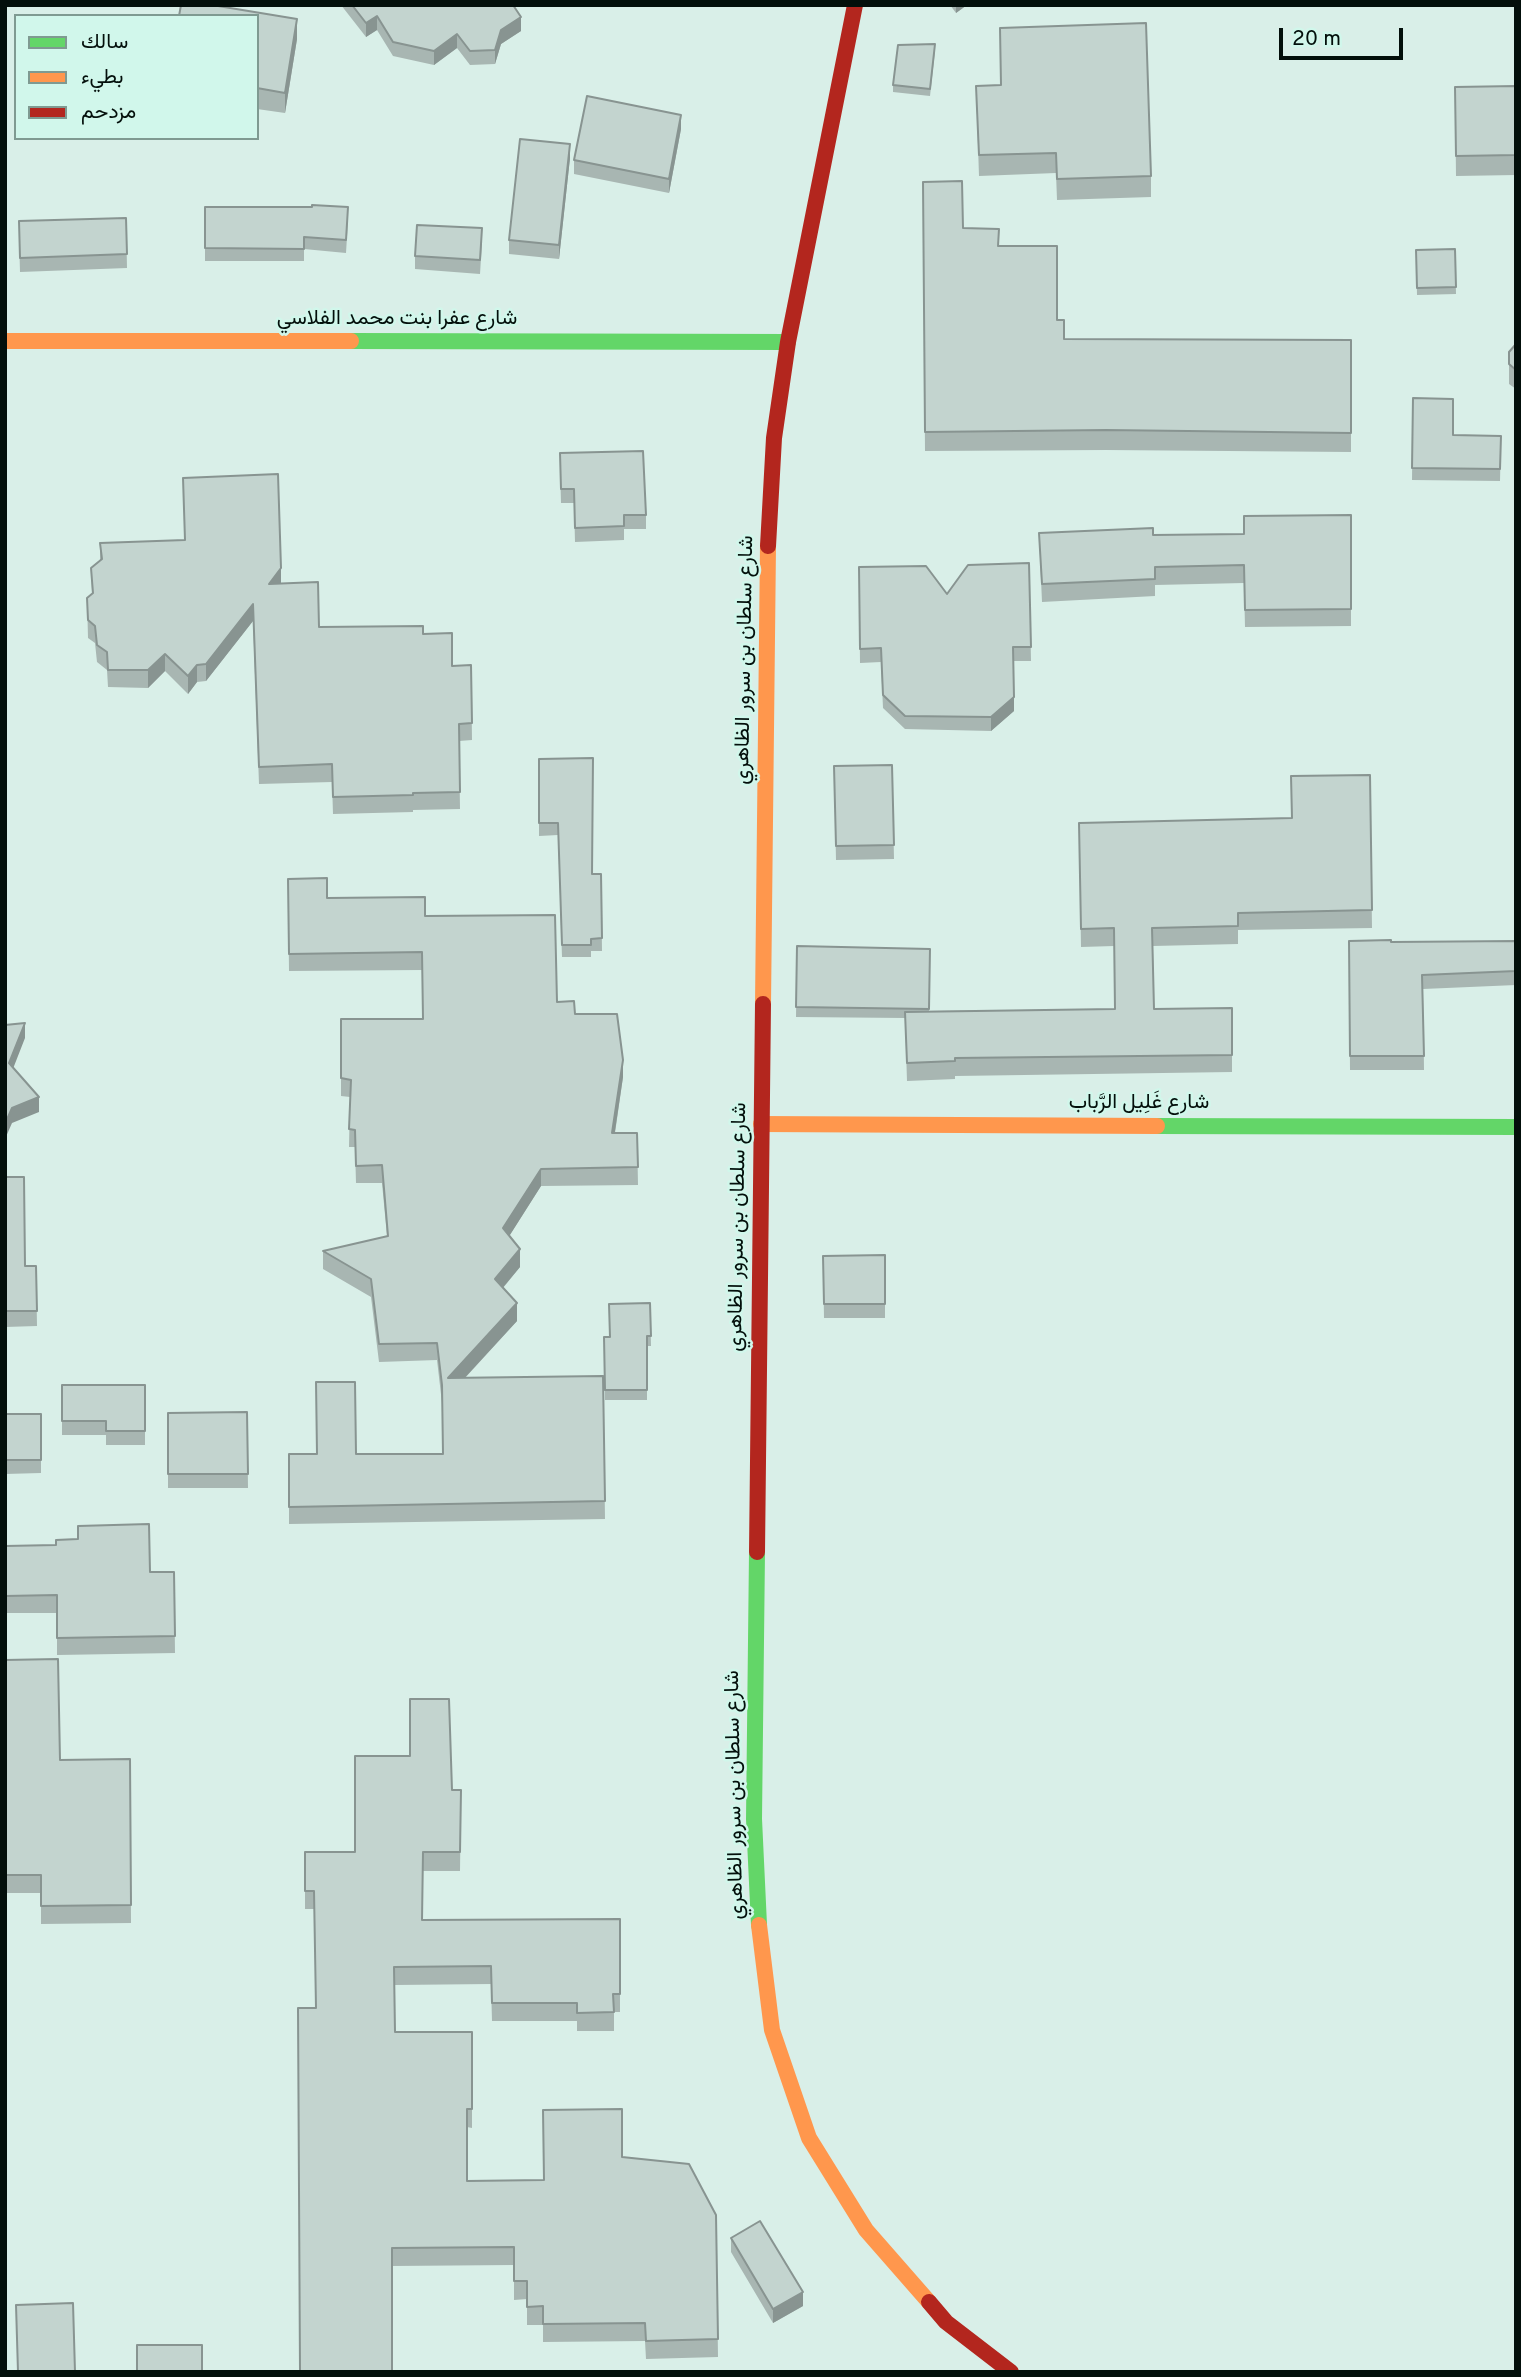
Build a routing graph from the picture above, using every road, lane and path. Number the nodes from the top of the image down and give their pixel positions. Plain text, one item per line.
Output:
1 (855, 5) edge
2 (5, 341) edge
3 (788, 341) junction
4 (761, 1124) junction
5 (1516, 1126) edge
6 (1011, 2372) edge

1 - 3 street, شارع سلطان بن سرور الظاهري
2 - 3 street, شارع عفرا بنت محمد الفلاسي
3 - 4 street, شارع سلطان بن سرور الظاهري
4 - 5 street, شارع غَلِيل الرَّباب
4 - 6 street, شارع سلطان بن سرور الظاهري

